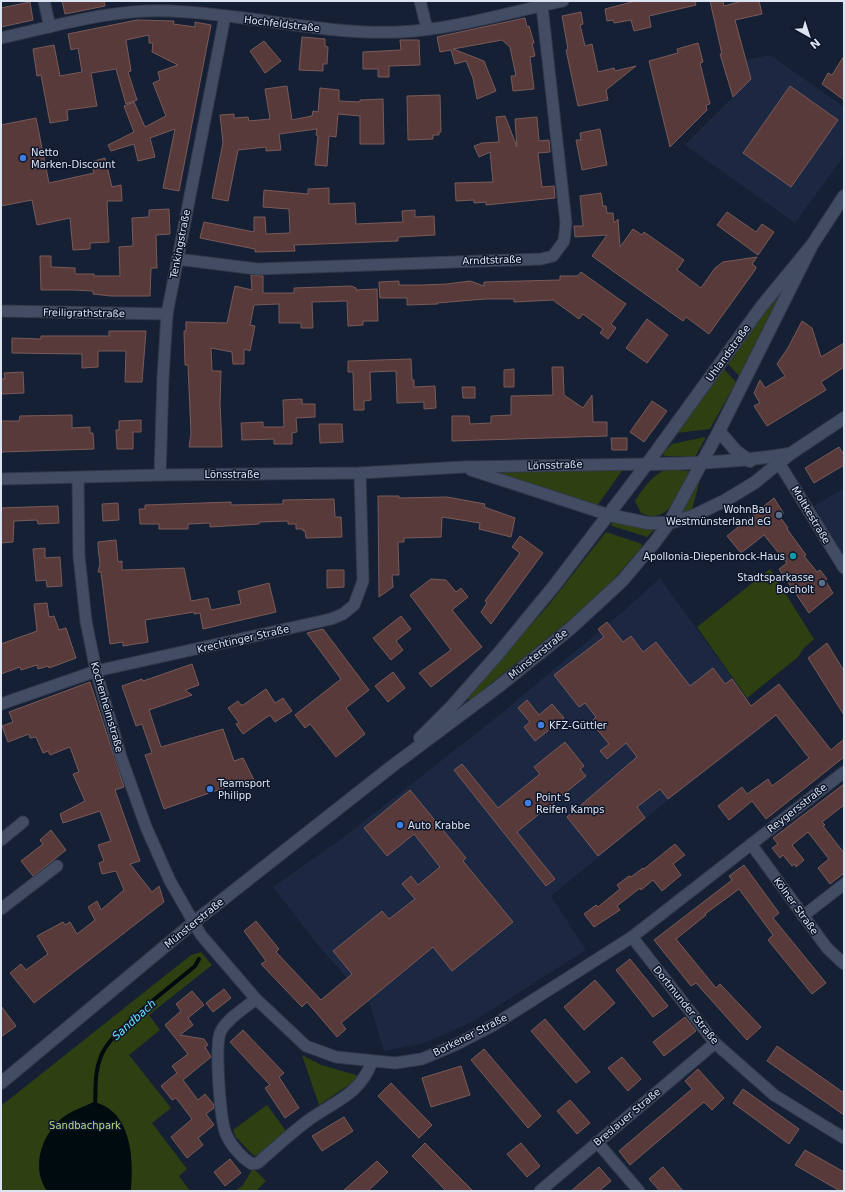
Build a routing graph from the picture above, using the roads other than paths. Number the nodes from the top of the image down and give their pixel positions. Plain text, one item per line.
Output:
1 (44, 1) edge
2 (420, 1) edge
3 (564, 1) edge
4 (542, 6) junction
5 (225, 16) junction
6 (50, 27) junction
7 (427, 29) junction
8 (1, 38) edge
9 (844, 196) edge
10 (812, 245) junction
11 (177, 259) junction
12 (1, 311) edge
13 (167, 314) junction
14 (844, 418) edge
15 (719, 431) junction
16 (790, 454) junction
17 (750, 461) junction
18 (779, 462) junction
19 (647, 464) junction
20 (701, 464) junction
21 (463, 468) junction
22 (360, 473) junction
23 (160, 474) junction
24 (78, 478) junction
25 (1, 480) edge
26 (609, 515) junction
27 (669, 524) junction
28 (844, 568) edge
29 (96, 671) junction
30 (1, 704) edge
31 (391, 767) junction
32 (844, 772) edge
33 (23, 822) dead end
34 (1, 840) edge
35 (751, 844) junction
36 (57, 866) dead end
37 (844, 884) edge
38 (1, 909) edge
39 (803, 916) junction
40 (193, 923) junction
41 (632, 937) junction
42 (844, 964) edge
43 (256, 999) junction
44 (716, 1043) junction
45 (372, 1062) junction
46 (1, 1083) edge
47 (844, 1138) edge
48 (597, 1142) junction
49 (540, 1191) edge
50 (639, 1191) edge

1 - 6 street
2 - 7 street
3 - 4 street, Hochfeldstraße
4 - 7 street, Hochfeldstraße
4 - 11 street, Arndtstraße
5 - 6 street, Hochfeldstraße
5 - 7 street, Hochfeldstraße
5 - 11 street, Tenkingstraße
6 - 8 street, Hochfeldstraße
9 - 10 main road, Uhlandstraße
10 - 15 main road, Uhlandstraße
10 - 19 main road, Uhlandstraße
11 - 13 street, Tenkingstraße
12 - 13 street, Freiligrathstraße
13 - 23 street, Tenkingstraße
14 - 16 main road
15 - 17 main road
15 - 20 main road, Münsterstraße
16 - 17 main road
16 - 18 main road
17 - 20 main road
18 - 27 main road
18 - 28 street, Moltkestraße
19 - 20 main road
19 - 21 street, Lönsstraße
19 - 26 main road, Münsterstraße
20 - 27 main road, Münsterstraße
21 - 22 street, Lönsstraße
21 - 26 street, Lönsstraße
22 - 23 street, Lönsstraße
22 - 29 street, Krechtinger Straße
23 - 24 street, Lönsstraße
24 - 25 street, Lönsstraße
24 - 29 street, Kochenheimstraße
26 - 27 main road
26 - 31 main road, Münsterstraße
27 - 31 main road, Münsterstraße
29 - 30 street, Krechtinger Straße
29 - 40 street, Kochenheimstraße
31 - 40 main road, Münsterstraße
32 - 35 street, Reygersstraße
33 - 34 street
35 - 39 street, Kölner Straße
35 - 41 street, Borkener Straße
36 - 38 street
37 - 39 street
39 - 42 street, Kölner Straße
40 - 43 street, Borkener Straße
40 - 46 main road, Münsterstraße
41 - 44 street, Dortmunder Straße
41 - 45 street, Borkener Straße
43 - 45 street, Borkener Straße
43 - 45 street
44 - 47 street, Dortmunder Straße
44 - 48 street, Breslauer Straße
48 - 49 street, Breslauer Straße
48 - 50 street

